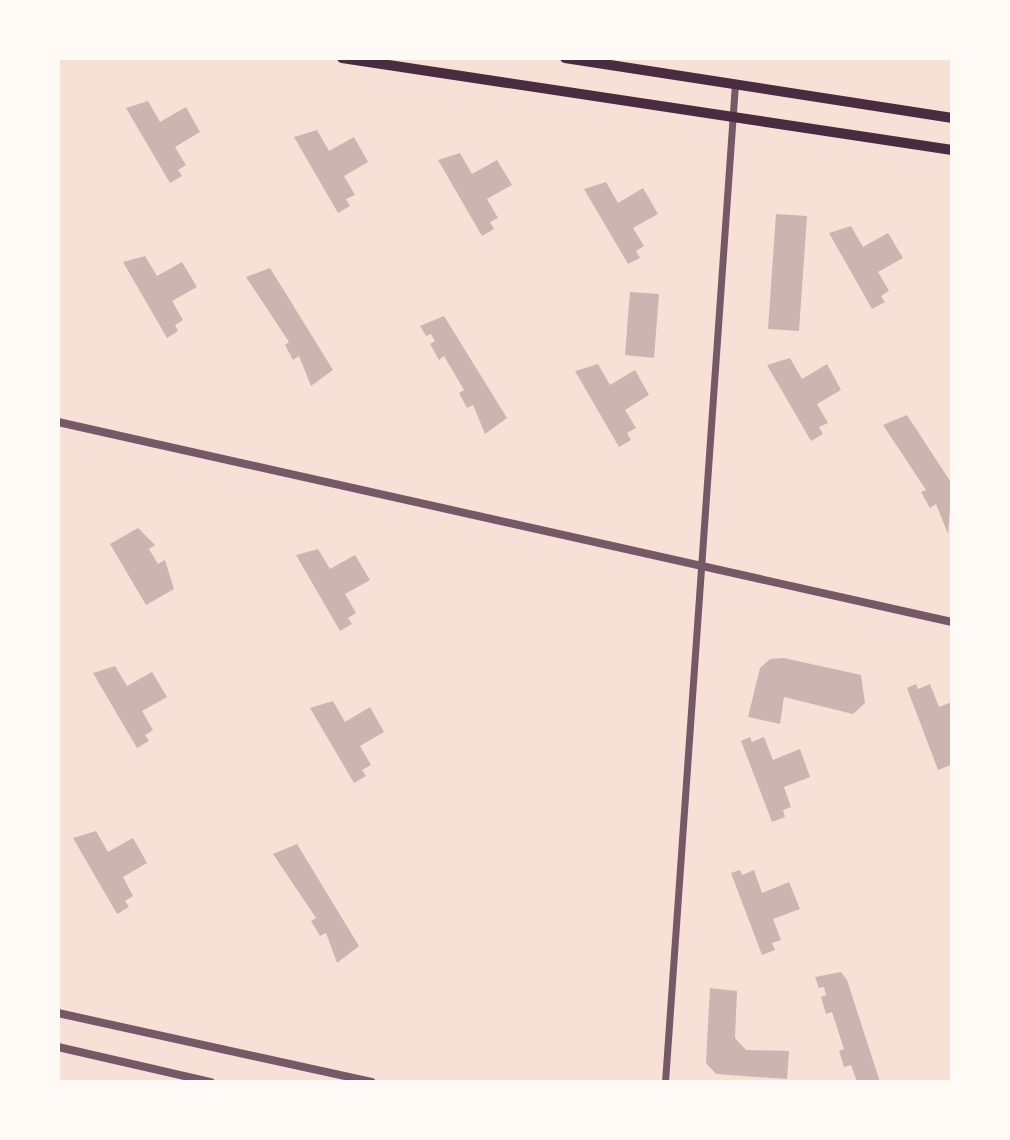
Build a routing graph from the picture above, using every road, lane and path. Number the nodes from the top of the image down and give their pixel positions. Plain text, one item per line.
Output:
1 (342, 58) edge
2 (565, 58) edge
3 (735, 84) junction
4 (733, 118) junction
5 (952, 118) edge
6 (952, 150) edge
7 (58, 422) edge
8 (702, 564) junction
9 (952, 622) edge
10 (58, 1013) edge
11 (58, 1047) edge
12 (211, 1082) edge
13 (372, 1082) edge
14 (665, 1082) edge

1 - 4 main road
2 - 3 main road
3 - 4 street
3 - 5 main road
4 - 6 main road
4 - 8 street
7 - 8 street
8 - 9 street
8 - 14 street
10 - 13 street
11 - 12 street

